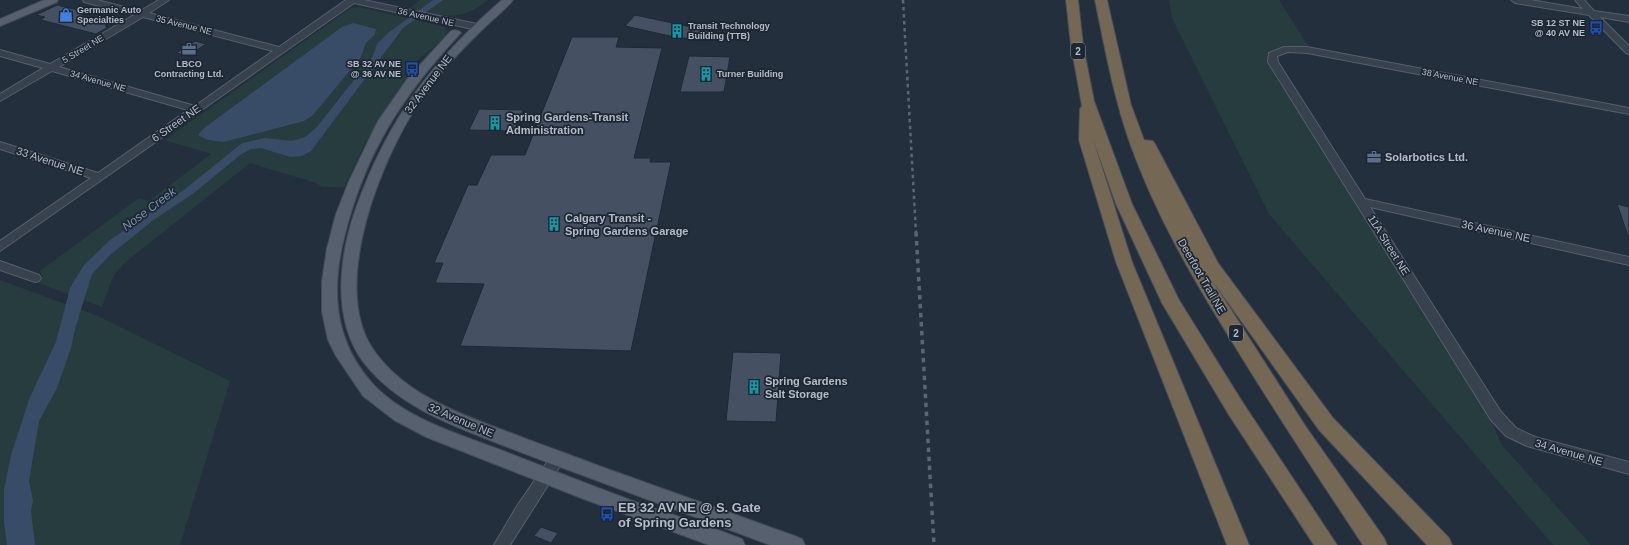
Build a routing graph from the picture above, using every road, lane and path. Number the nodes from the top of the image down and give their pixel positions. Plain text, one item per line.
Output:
1 (53, 0) edge
2 (87, 0) edge
3 (165, 0) edge
4 (353, 0) edge
5 (494, 0) edge
6 (508, 0) edge
7 (1072, 0) edge
8 (1101, 0) edge
9 (1515, 0) edge
10 (1579, 0) edge
11 (1592, 13) junction
12 (142, 14) junction
13 (1629, 19) edge
14 (0, 23) edge
15 (470, 26) junction
16 (281, 50) junction
17 (1629, 51) edge
18 (0, 53) edge
19 (1272, 55) joint
20 (52, 67) junction
21 (0, 98) edge
22 (1087, 101) junction
23 (1124, 105) junction
24 (196, 109) junction
25 (1629, 111) edge
26 (0, 145) edge
27 (100, 177) junction
28 (1363, 202) junction
29 (0, 247) edge
30 (1629, 261) edge
31 (0, 265) edge
32 (35, 278) dead end
33 (1511, 432) joint
34 (1193, 437) junction
35 (557, 459) junction
36 (1629, 468) edge
37 (545, 476) junction
38 (502, 545) edge
39 (735, 545) edge
40 (795, 545) edge
41 (1238, 545) edge
42 (1246, 545) edge
43 (1326, 545) edge
44 (1376, 545) edge
45 (1441, 545) edge

1 - 14 main road
2 - 12 street, 35 Avenue NE
3 - 12 street, 5 Street NE
4 - 15 street, 36 Avenue NE
4 - 16 street, 6 Street NE
5 - 15 main road, 32 Avenue NE
6 - 15 main road, 32 Avenue NE
7 - 22 highway, 2
8 - 23 highway, Deerfoot Trail NE / 2
9 - 11 street
10 - 11 street
11 - 13 street
11 - 17 street
12 - 16 street, 35 Avenue NE
12 - 20 street, 5 Street NE
15 - 35 main road, 32 Avenue NE
15 - 37 main road, 32 Avenue NE
16 - 24 street, 6 Street NE
18 - 20 street, 34 Avenue NE
19 - 25 street, 38 Avenue NE
19 - 28 street, 11A Street NE
20 - 21 street, 5 Street NE
20 - 24 street, 34 Avenue NE
22 - 34 highway
22 - 43 highway, 2
23 - 44 highway, Deerfoot Trail NE / 2
23 - 45 highway
24 - 27 street, 6 Street NE
26 - 27 street, 33 Avenue NE
27 - 29 street, 6 Street NE
28 - 30 street, 36 Avenue NE
28 - 33 street, 11A Street NE
31 - 32 street
33 - 36 street, 34 Avenue NE
34 - 41 highway
34 - 42 highway
35 - 37 street
35 - 40 main road, 32 Avenue NE
37 - 38 street
37 - 39 main road, 32 Avenue NE

